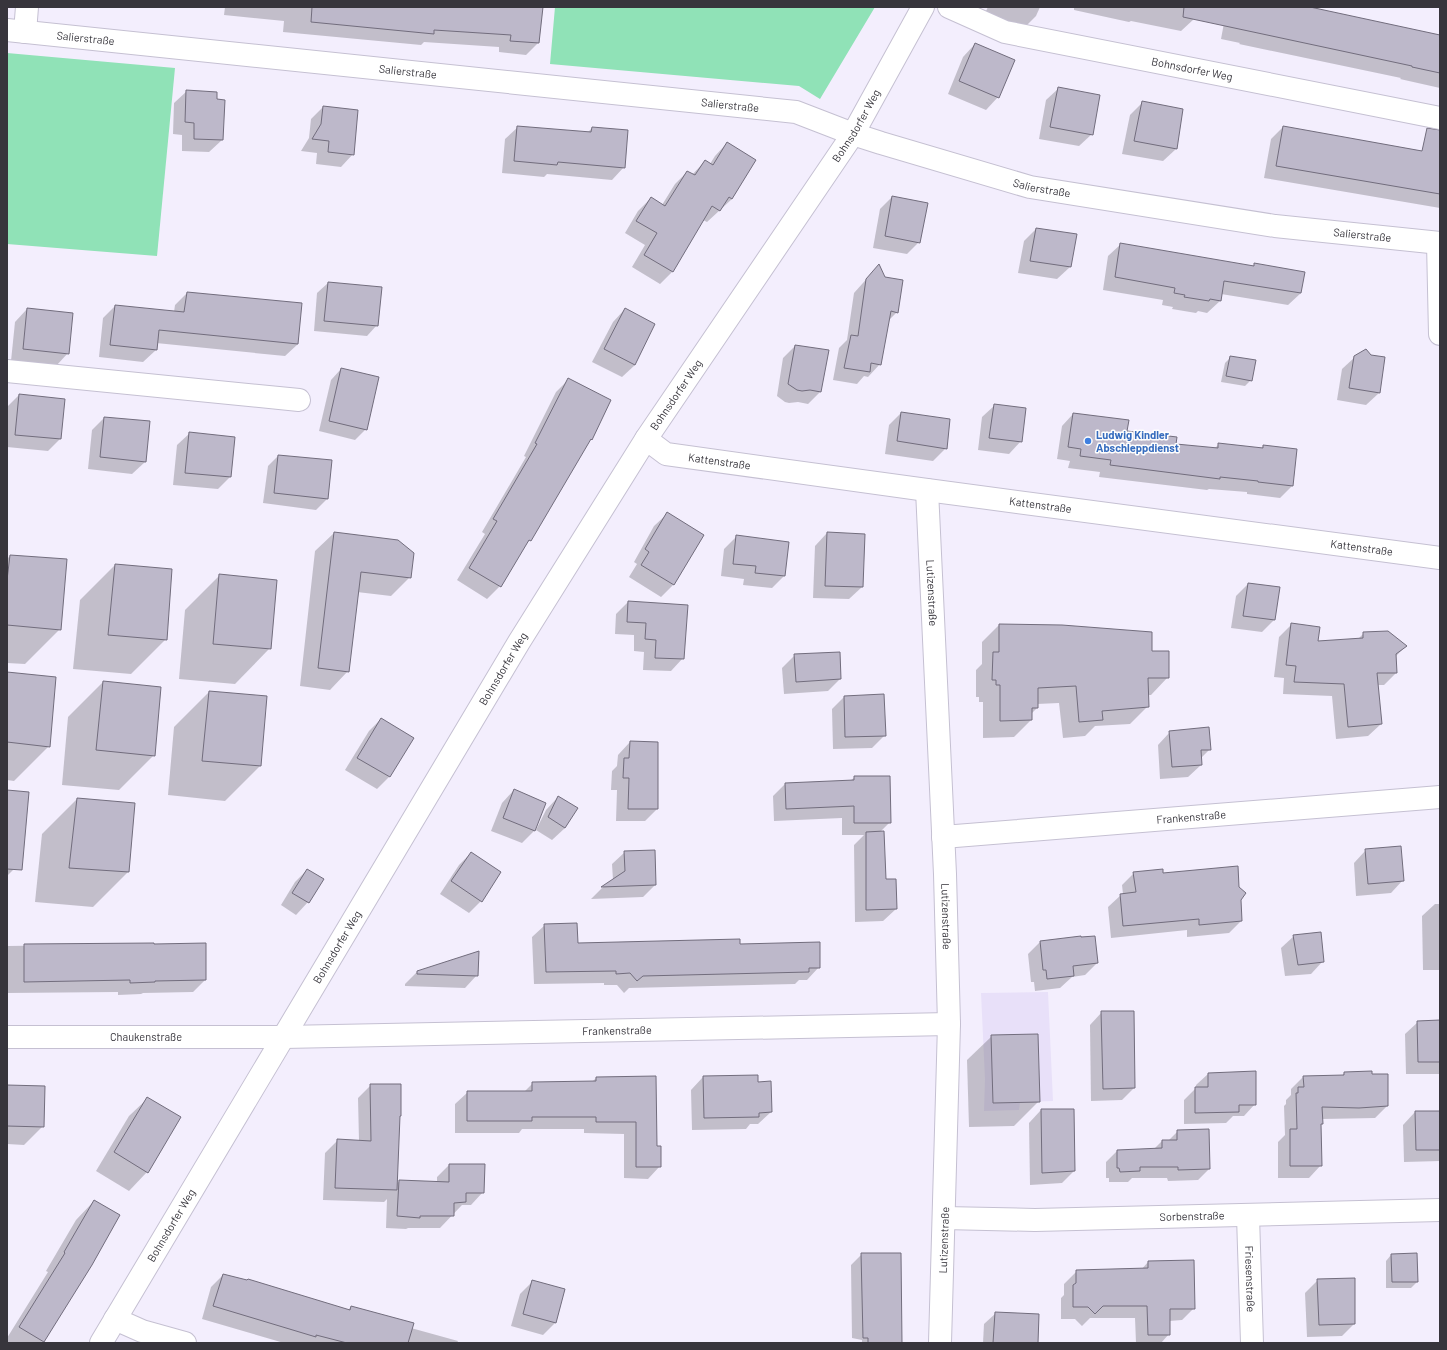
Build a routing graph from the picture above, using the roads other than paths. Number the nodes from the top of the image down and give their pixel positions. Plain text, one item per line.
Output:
1 (27, 7) edge
2 (923, 7) edge
3 (949, 7) edge
4 (16, 31) edge
5 (1440, 118) edge
6 (852, 134) junction
7 (1439, 243) edge
8 (1440, 334) edge
9 (7, 371) edge
10 (299, 400) dead end
11 (646, 439) junction
12 (927, 490) junction
13 (1440, 558) edge
14 (1440, 797) edge
15 (943, 837) junction
16 (949, 1024) junction
17 (7, 1037) edge
18 (284, 1037) junction
19 (1440, 1210) edge
20 (1248, 1216) junction
21 (944, 1218) junction
22 (115, 1320) junction
23 (101, 1343) edge
24 (185, 1343) edge
25 (940, 1343) edge
26 (1252, 1343) edge

1 - 4 street
2 - 6 street, Bohnsdorfer Weg
3 - 5 street, Bohnsdorfer Weg
4 - 6 street, Salierstraße
6 - 7 street, Salierstraße
6 - 11 street, Bohnsdorfer Weg
7 - 8 street
9 - 10 street
11 - 12 street, Kattenstraße
11 - 18 street, Bohnsdorfer Weg
12 - 13 street, Kattenstraße
12 - 15 street, Lutizenstraße
14 - 15 street, Frankenstraße
15 - 16 street, Lutizenstraße
16 - 18 street, Frankenstraße
16 - 21 street, Lutizenstraße
17 - 18 street, Chaukenstraße
18 - 22 street, Bohnsdorfer Weg
19 - 20 street, Sorbenstraße
20 - 21 street, Sorbenstraße
20 - 26 street, Friesenstraße
21 - 25 street, Lutizenstraße
22 - 23 street, Bohnsdorfer Weg
22 - 24 street

